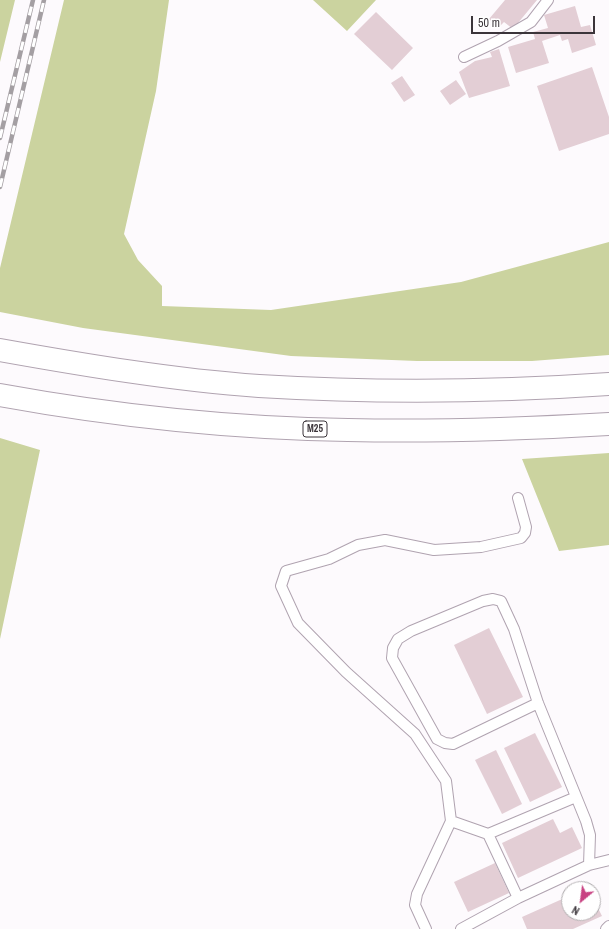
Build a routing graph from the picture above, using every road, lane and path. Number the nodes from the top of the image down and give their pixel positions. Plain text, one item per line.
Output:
1 (548, 0) edge
2 (464, 57) dead end
3 (0, 350) edge
4 (609, 384) edge
5 (0, 395) edge
6 (609, 424) edge
7 (518, 498) dead end
8 (538, 703) junction
9 (576, 797) junction
10 (451, 821) junction
11 (488, 834) junction
12 (609, 860) edge
13 (589, 865) junction
14 (518, 898) junction
15 (609, 926) edge
16 (426, 929) edge
17 (461, 929) edge
18 (606, 929) edge

1 - 2 lane
3 - 4 highway
5 - 6 highway, M25
7 - 10 lane
8 - 8 lane
8 - 9 lane
9 - 11 lane
9 - 13 lane
10 - 11 lane
10 - 16 lane
11 - 14 lane
12 - 13 lane
13 - 14 lane
14 - 17 lane
15 - 18 lane

